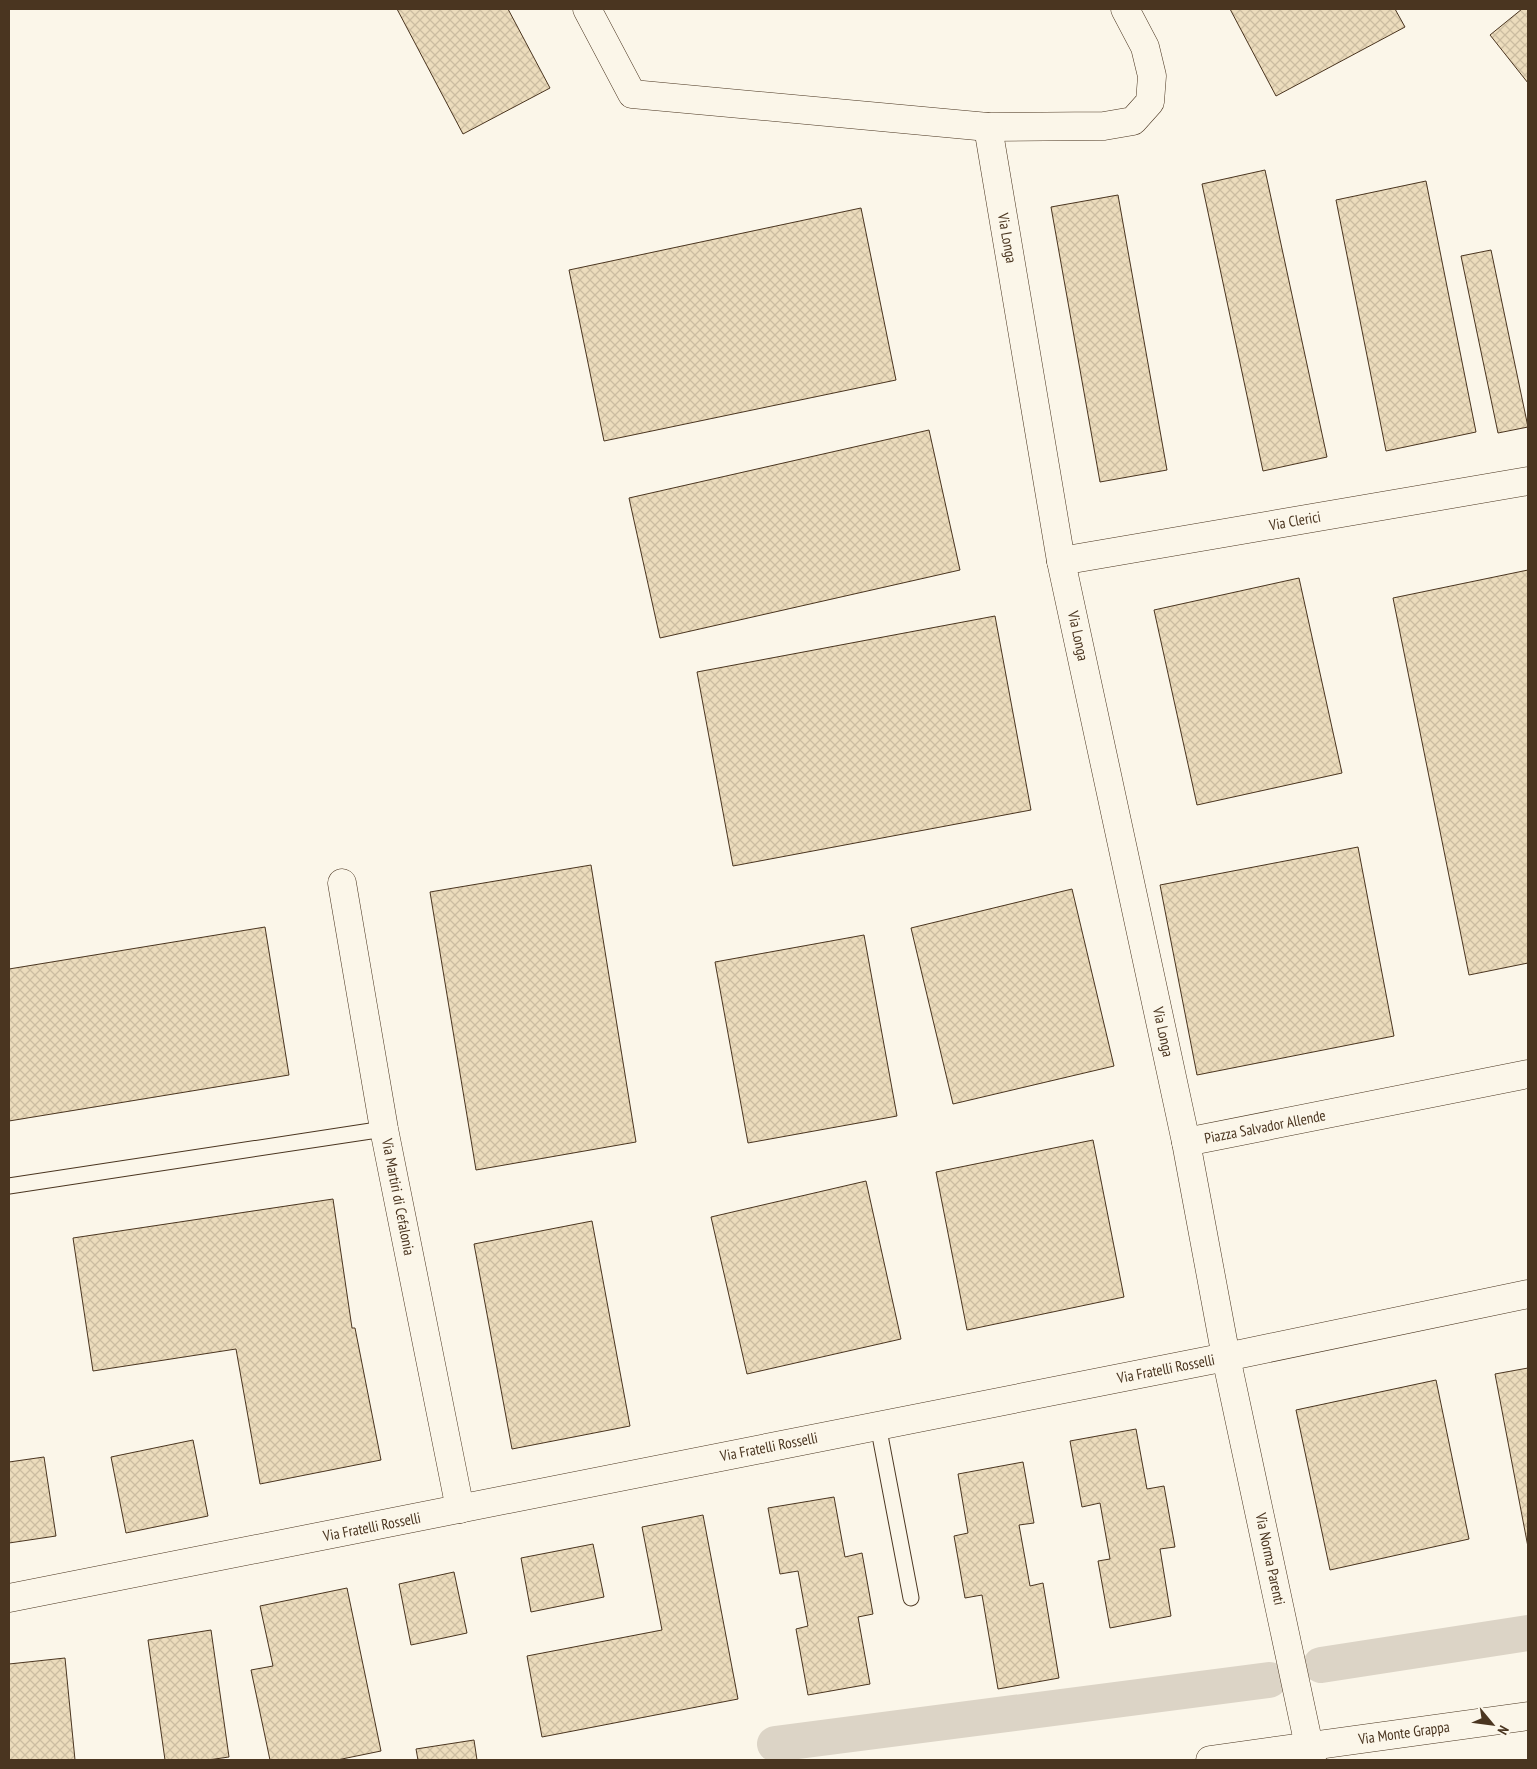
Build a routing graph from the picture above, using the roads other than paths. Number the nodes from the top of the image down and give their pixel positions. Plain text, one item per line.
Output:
1 (587, 9) edge
2 (1125, 9) edge
3 (988, 127) junction
4 (1528, 481) edge
5 (1061, 561) junction
6 (342, 884) dead end
7 (1528, 1074) edge
8 (384, 1129) junction
9 (1186, 1142) junction
10 (9, 1186) edge
11 (1528, 1294) edge
12 (1226, 1357) junction
13 (878, 1425) junction
14 (460, 1509) junction
15 (9, 1598) edge
16 (911, 1598) dead end
17 (1528, 1716) edge
18 (1311, 1753) edge
19 (1210, 1760) edge

1 - 3 street
2 - 3 street
3 - 5 street, Via Longa
4 - 5 street, Via Clerici
5 - 9 street, Via Longa
6 - 8 street, Via Martiri di Cefalonia
7 - 9 street, Piazza Salvador Allende
8 - 10 lane
8 - 14 street, Via Martiri di Cefalonia
9 - 12 street, Piazza Salvador Allende
11 - 12 street, Via Fratelli Rosselli
12 - 13 street, Via Fratelli Rosselli
12 - 18 street, Via Norma Parenti
13 - 14 street, Via Fratelli Rosselli
13 - 16 lane
14 - 15 street, Via Fratelli Rosselli
17 - 18 street, Via Monte Grappa
18 - 19 street, Via Monte Grappa

